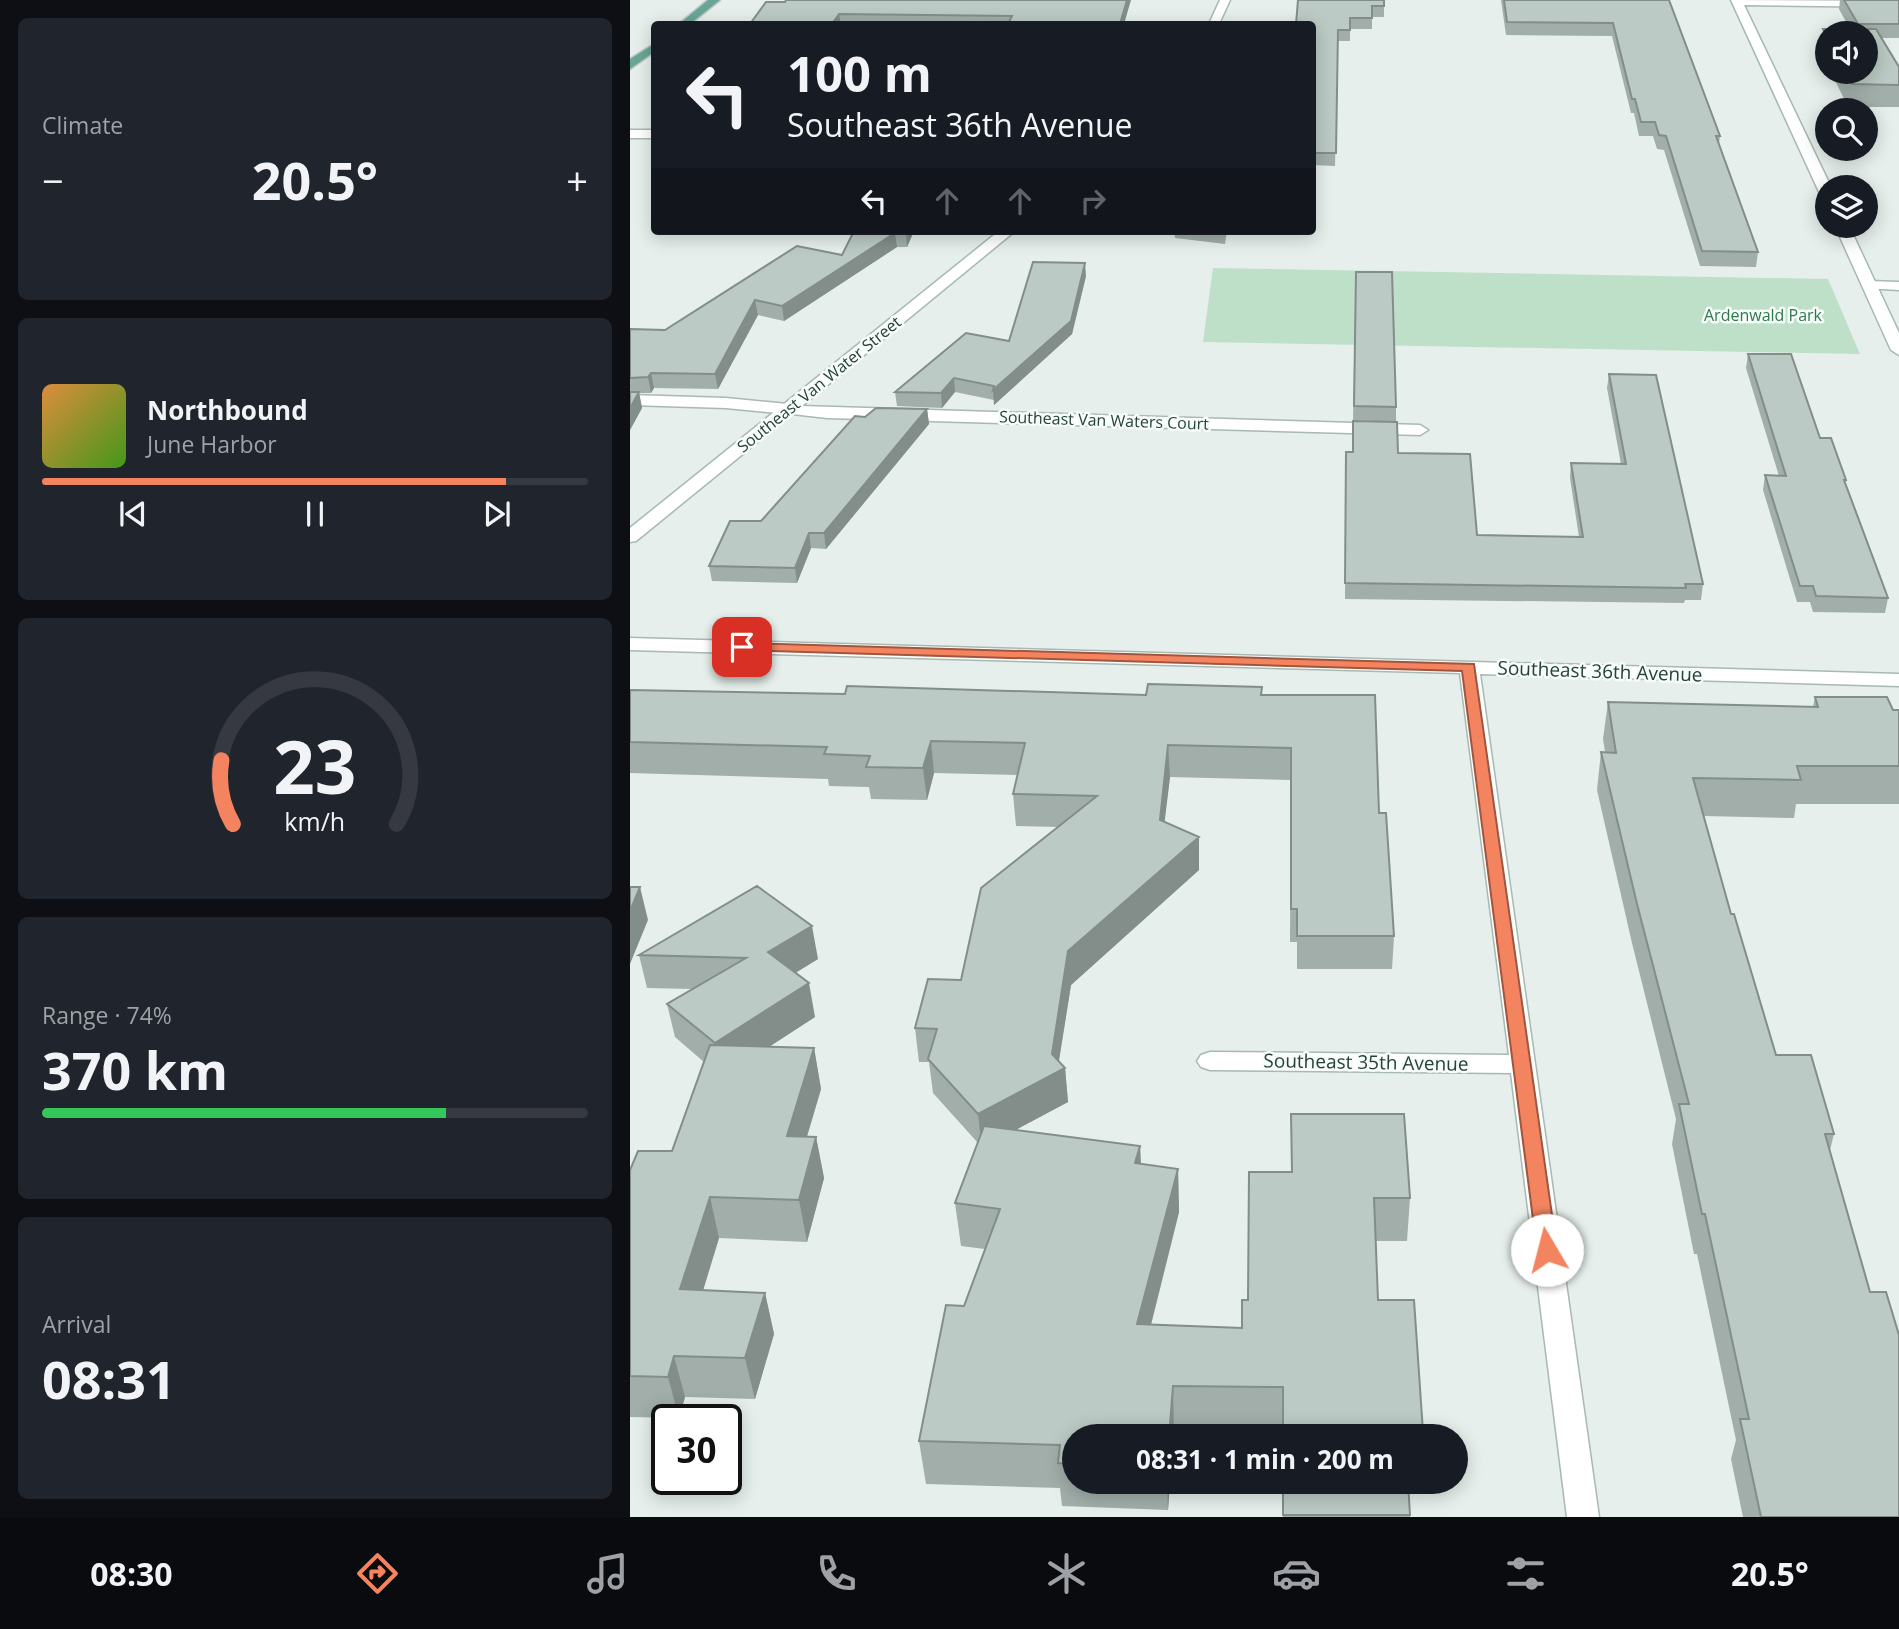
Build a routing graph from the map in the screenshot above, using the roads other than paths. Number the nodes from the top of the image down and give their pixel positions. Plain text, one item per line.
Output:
1 (715, 0) edge
2 (1224, 0) edge
3 (1736, 1) edge
4 (1899, 4) edge
5 (688, 21) edge
6 (1215, 21) edge
7 (651, 49) edge
8 (630, 65) edge
9 (630, 134) edge
10 (651, 134) edge
11 (1818, 175) edge
12 (1003, 235) edge
13 (1847, 238) edge
14 (1869, 285) junction
15 (1899, 286) edge
16 (1897, 341) edge
17 (630, 400) edge
18 (788, 409) junction
19 (1420, 430) dead end
20 (630, 537) edge
21 (630, 644) edge
22 (1469, 667) junction
23 (1899, 680) edge
24 (1210, 1061) dead end
25 (1522, 1064) junction
26 (1583, 1517) edge

1 - 5 main road
2 - 6 street
3 - 4 street
3 - 11 street
7 - 8 main road
9 - 10 street
12 - 18 street, Southeast Van Water Street
13 - 14 street
14 - 15 street
14 - 16 street
17 - 18 street, Southeast Van Waters Court
18 - 19 street, Southeast Van Waters Court
18 - 20 street, Southeast Van Water Street
21 - 22 street, Southeast 36th Avenue
22 - 23 street, Southeast 36th Avenue
22 - 25 street
24 - 25 street, Southeast 35th Avenue
25 - 26 street

